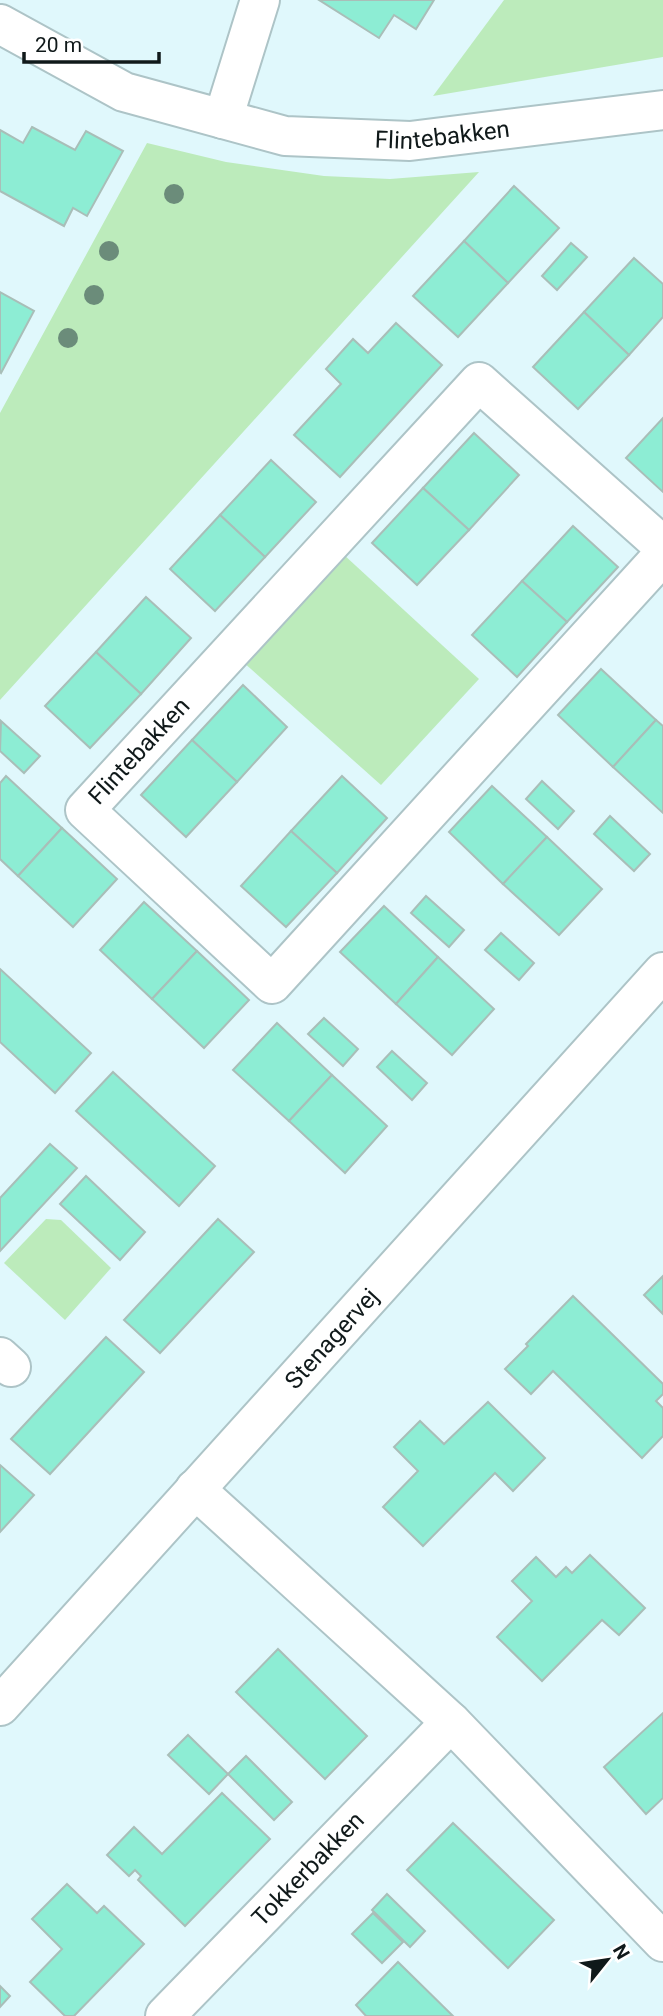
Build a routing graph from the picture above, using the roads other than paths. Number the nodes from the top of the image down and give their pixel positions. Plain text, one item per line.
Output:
1 (260, 0) edge
2 (0, 24) edge
3 (663, 110) edge
4 (223, 119) junction
5 (663, 546) edge
6 (663, 555) edge
7 (663, 972) edge
8 (195, 1489) junction
9 (0, 1706) edge
10 (451, 1722) junction
11 (663, 1942) edge
12 (165, 2016) edge

1 - 4 street
2 - 4 street, Flintebakken
3 - 4 street, Flintebakken
5 - 6 street, Flintebakken
7 - 8 street, Stenagervej
8 - 9 street, Stenagervej
8 - 10 street
10 - 11 street
10 - 12 street, Tokkerbakken

